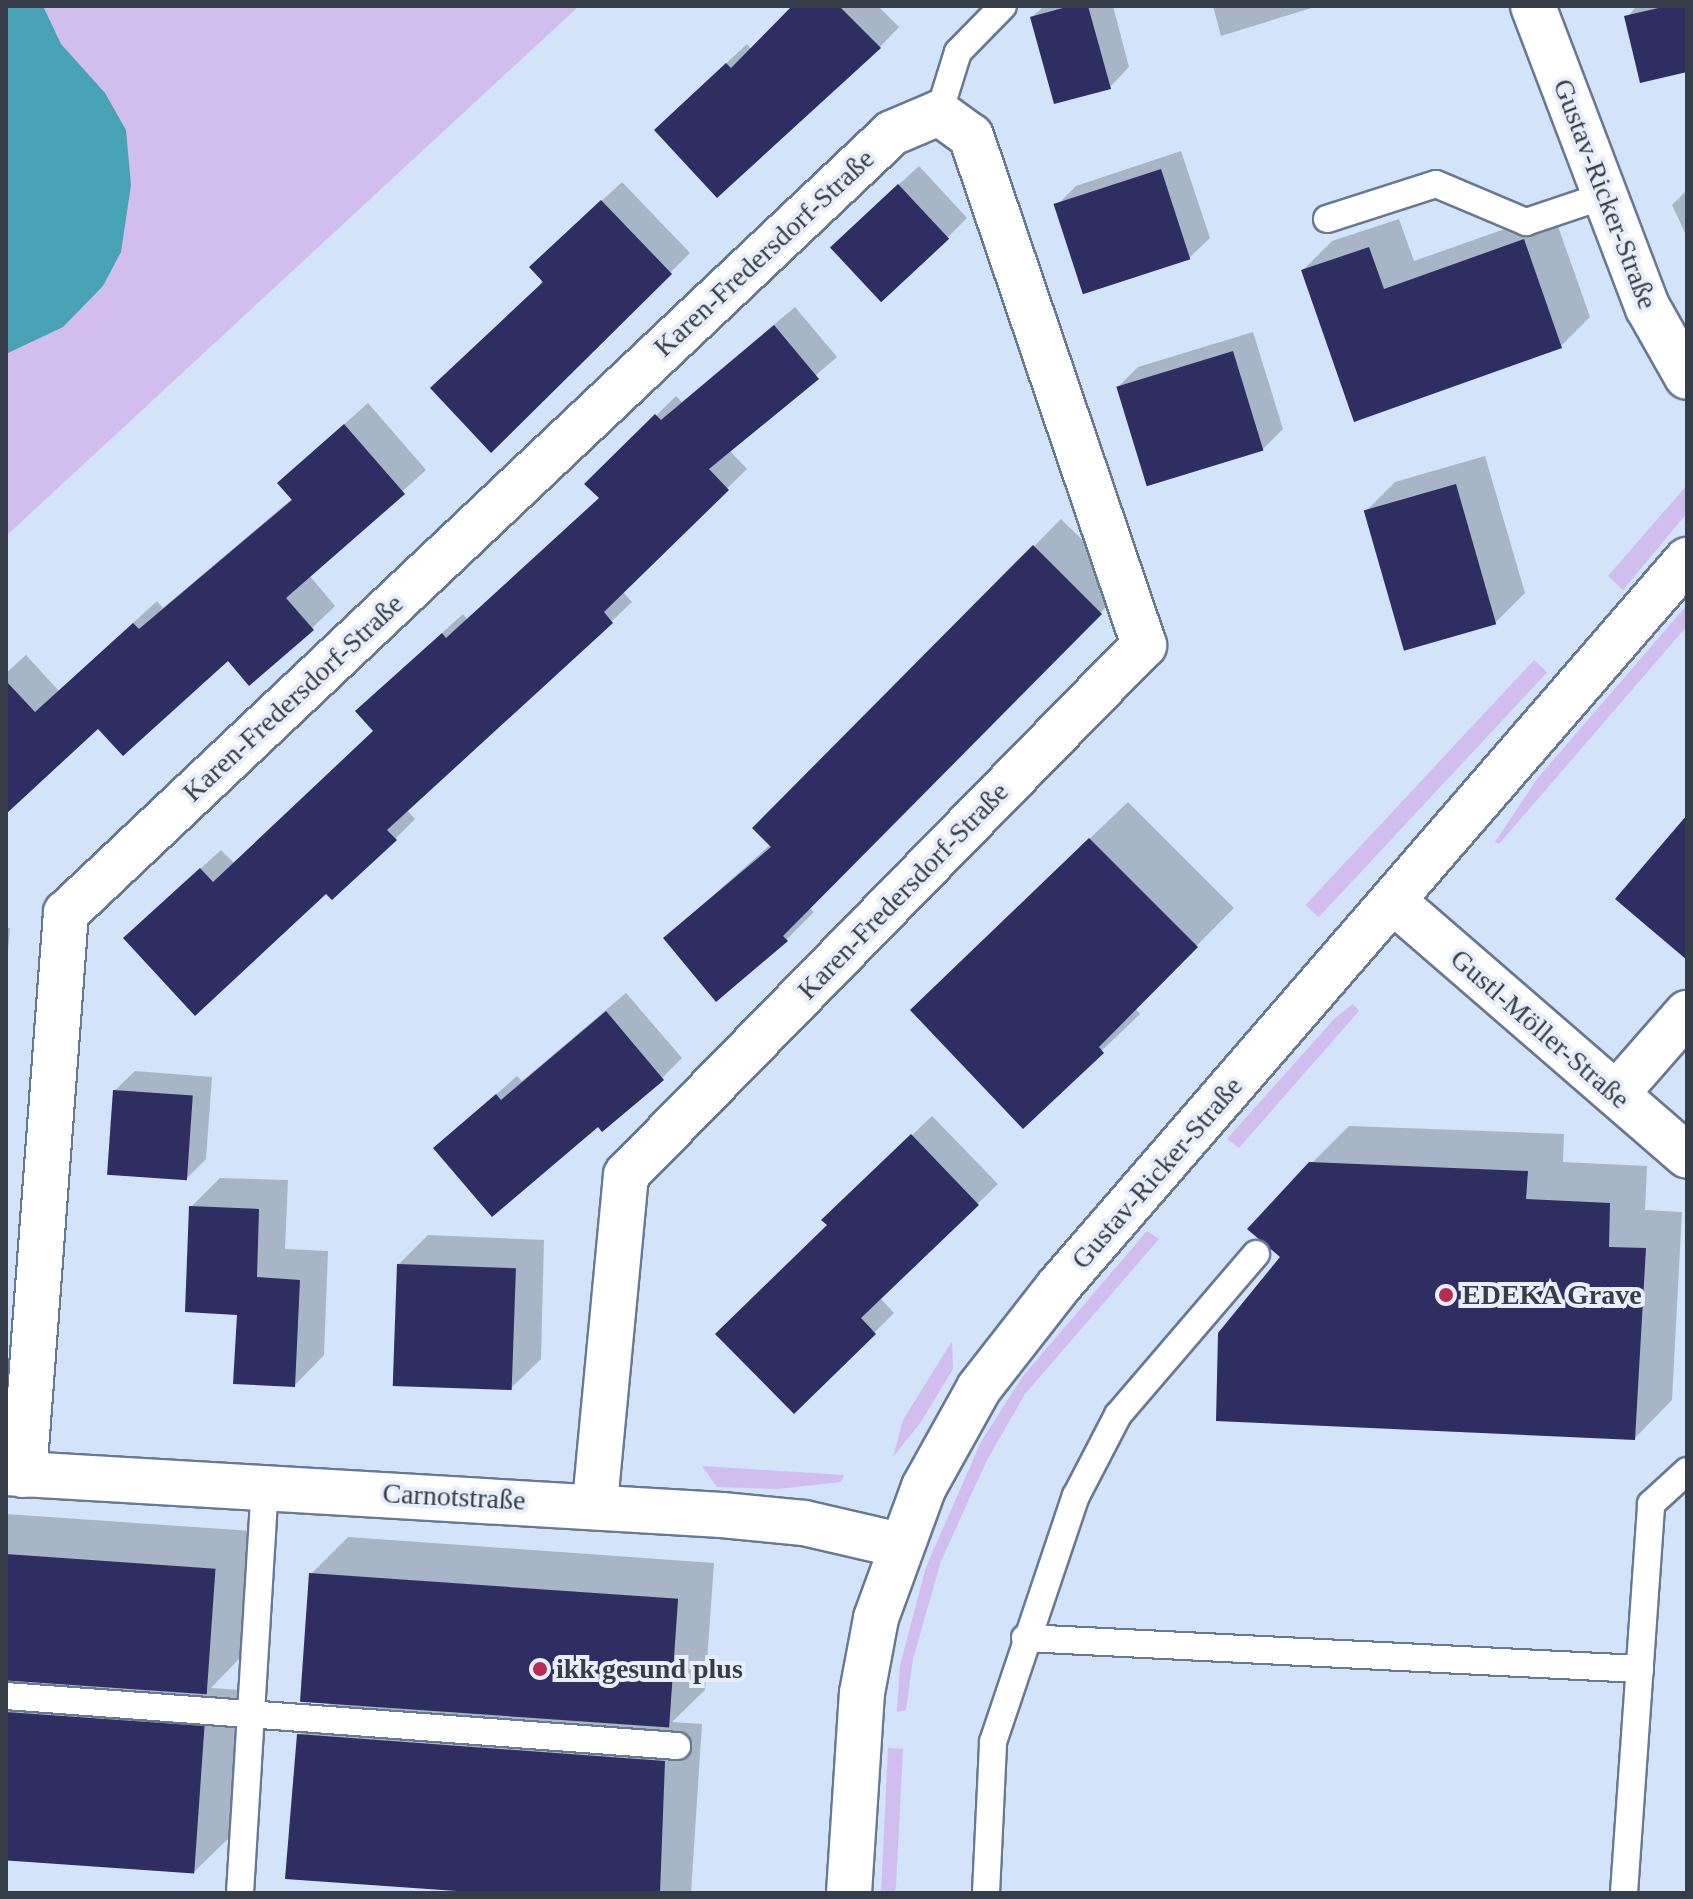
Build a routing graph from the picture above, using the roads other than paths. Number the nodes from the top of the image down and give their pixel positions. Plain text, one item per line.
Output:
1 (1003, 6) edge
2 (1533, 6) edge
3 (939, 113) junction
4 (1606, 195) junction
5 (1327, 219) dead end
6 (1687, 377) edge
7 (1687, 560) edge
8 (1393, 901) junction
9 (1687, 1013) edge
10 (1616, 1094) junction
11 (1687, 1156) edge
12 (1256, 1254) dead end
13 (1687, 1471) edge
14 (15, 1474) edge
15 (265, 1486) junction
16 (595, 1505) junction
17 (899, 1545) junction
18 (1025, 1638) junction
19 (1640, 1669) junction
20 (6, 1696) edge
21 (251, 1712) junction
22 (677, 1746) dead end
23 (240, 1893) edge
24 (849, 1893) edge
25 (986, 1893) edge
26 (1624, 1893) edge

1 - 3 lane
2 - 4 street, Gustav-Ricker-Straße
3 - 14 street, Karen-Fredersdorf-Straße
3 - 16 street, Karen-Fredersdorf-Straße
4 - 5 lane
4 - 6 street, Gustav-Ricker-Straße
7 - 8 street, Gustav-Ricker-Straße
8 - 10 street, Gustl-Möller-Straße
8 - 17 street, Gustav-Ricker-Straße
9 - 10 street
10 - 11 street, Gustl-Möller-Straße
12 - 18 lane
13 - 19 lane
14 - 15 street, Carnotstraße
15 - 16 street, Carnotstraße
15 - 21 lane
16 - 17 street, Carnotstraße
17 - 24 street, Gustav-Ricker-Straße
18 - 19 lane
18 - 25 lane
19 - 26 lane
20 - 21 lane
21 - 22 lane
21 - 23 lane

